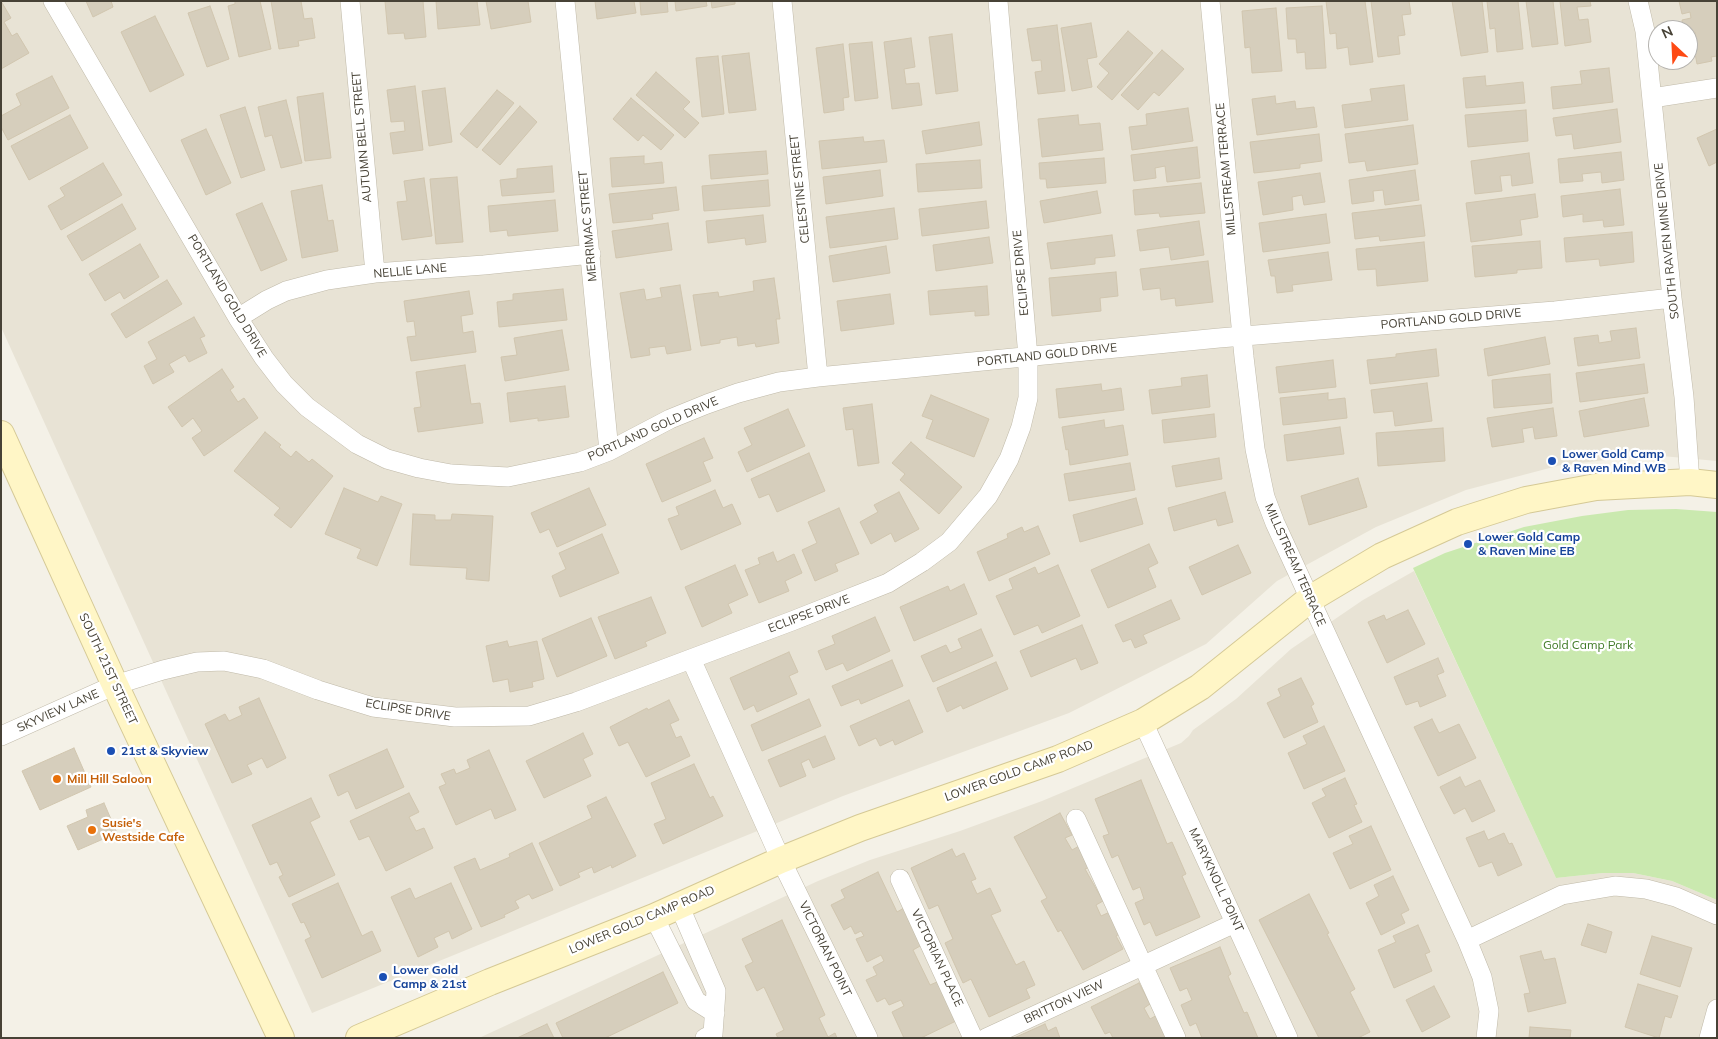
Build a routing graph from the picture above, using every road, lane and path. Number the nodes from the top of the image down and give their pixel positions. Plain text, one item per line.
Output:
1 (53, 1) edge
2 (350, 1) edge
3 (566, 1) edge
4 (782, 1) edge
5 (998, 1) edge
6 (1210, 1) edge
7 (1638, 1) edge
8 (1717, 88) edge
9 (1652, 98) junction
10 (591, 254) junction
11 (375, 273) junction
12 (1672, 298) junction
13 (238, 318) junction
14 (1242, 336) junction
15 (1028, 357) junction
16 (818, 377) junction
17 (1, 434) edge
18 (609, 451) junction
19 (1690, 482) junction
20 (1717, 484) edge
21 (1310, 599) junction
22 (691, 659) junction
23 (115, 685) junction
24 (1143, 722) junction
25 (1, 736) edge
26 (1076, 819) dead end
27 (781, 860) junction
28 (900, 879) dead end
29 (679, 906) junction
30 (1717, 915) edge
31 (654, 916) junction
32 (1235, 923) junction
33 (1467, 940) junction
34 (1143, 965) junction
35 (1717, 1009) edge
36 (715, 1013) junction
37 (281, 1038) edge
38 (359, 1038) edge
39 (705, 1038) edge
40 (868, 1038) edge
41 (973, 1038) edge
42 (986, 1038) edge
43 (1176, 1038) edge
44 (1288, 1038) edge
45 (1486, 1038) edge
46 (1709, 1038) edge

1 - 13 street, PORTLAND GOLD DRIVE
2 - 11 street, AUTUMN BELL STREET
3 - 10 street, MERRIMAC STREET
4 - 16 street, CELESTINE STREET
5 - 15 street, ECLIPSE DRIVE
6 - 14 street, MILLSTREAM TERRACE
7 - 9 street, SOUTH RAVEN MINE DRIVE
8 - 9 street
9 - 12 street, SOUTH RAVEN MINE DRIVE
10 - 11 street, NELLIE LANE
10 - 18 street, MERRIMAC STREET
11 - 13 street, NELLIE LANE
12 - 14 street, PORTLAND GOLD DRIVE
12 - 19 street, SOUTH RAVEN MINE DRIVE
13 - 18 street, PORTLAND GOLD DRIVE
14 - 15 street, PORTLAND GOLD DRIVE
14 - 21 street, MILLSTREAM TERRACE
15 - 16 street, PORTLAND GOLD DRIVE
15 - 22 street, ECLIPSE DRIVE
16 - 18 street, PORTLAND GOLD DRIVE
17 - 23 street, SOUTH 21ST STREET
19 - 20 street, LOWER GOLD CAMP ROAD
19 - 21 street, LOWER GOLD CAMP ROAD
21 - 24 street, LOWER GOLD CAMP ROAD
21 - 33 street, MILLSTREAM TERRACE
22 - 23 street, ECLIPSE DRIVE
22 - 27 street, VICTORIAN POINT
23 - 25 street, SKYVIEW LANE
23 - 37 street, SOUTH 21ST STREET
24 - 27 street, LOWER GOLD CAMP ROAD
24 - 32 street, MARYKNOLL POINT
26 - 34 street
27 - 29 street, LOWER GOLD CAMP ROAD
27 - 40 street, VICTORIAN POINT
28 - 41 street, VICTORIAN PLACE
29 - 31 street, LOWER GOLD CAMP ROAD
29 - 36 street
30 - 33 street
31 - 36 street
31 - 38 street, LOWER GOLD CAMP ROAD
32 - 34 street, BRITTON VIEW
32 - 44 street, MARYKNOLL POINT
33 - 45 street, MILLSTREAM TERRACE
34 - 42 street, BRITTON VIEW
34 - 43 street
35 - 46 street
36 - 39 street

